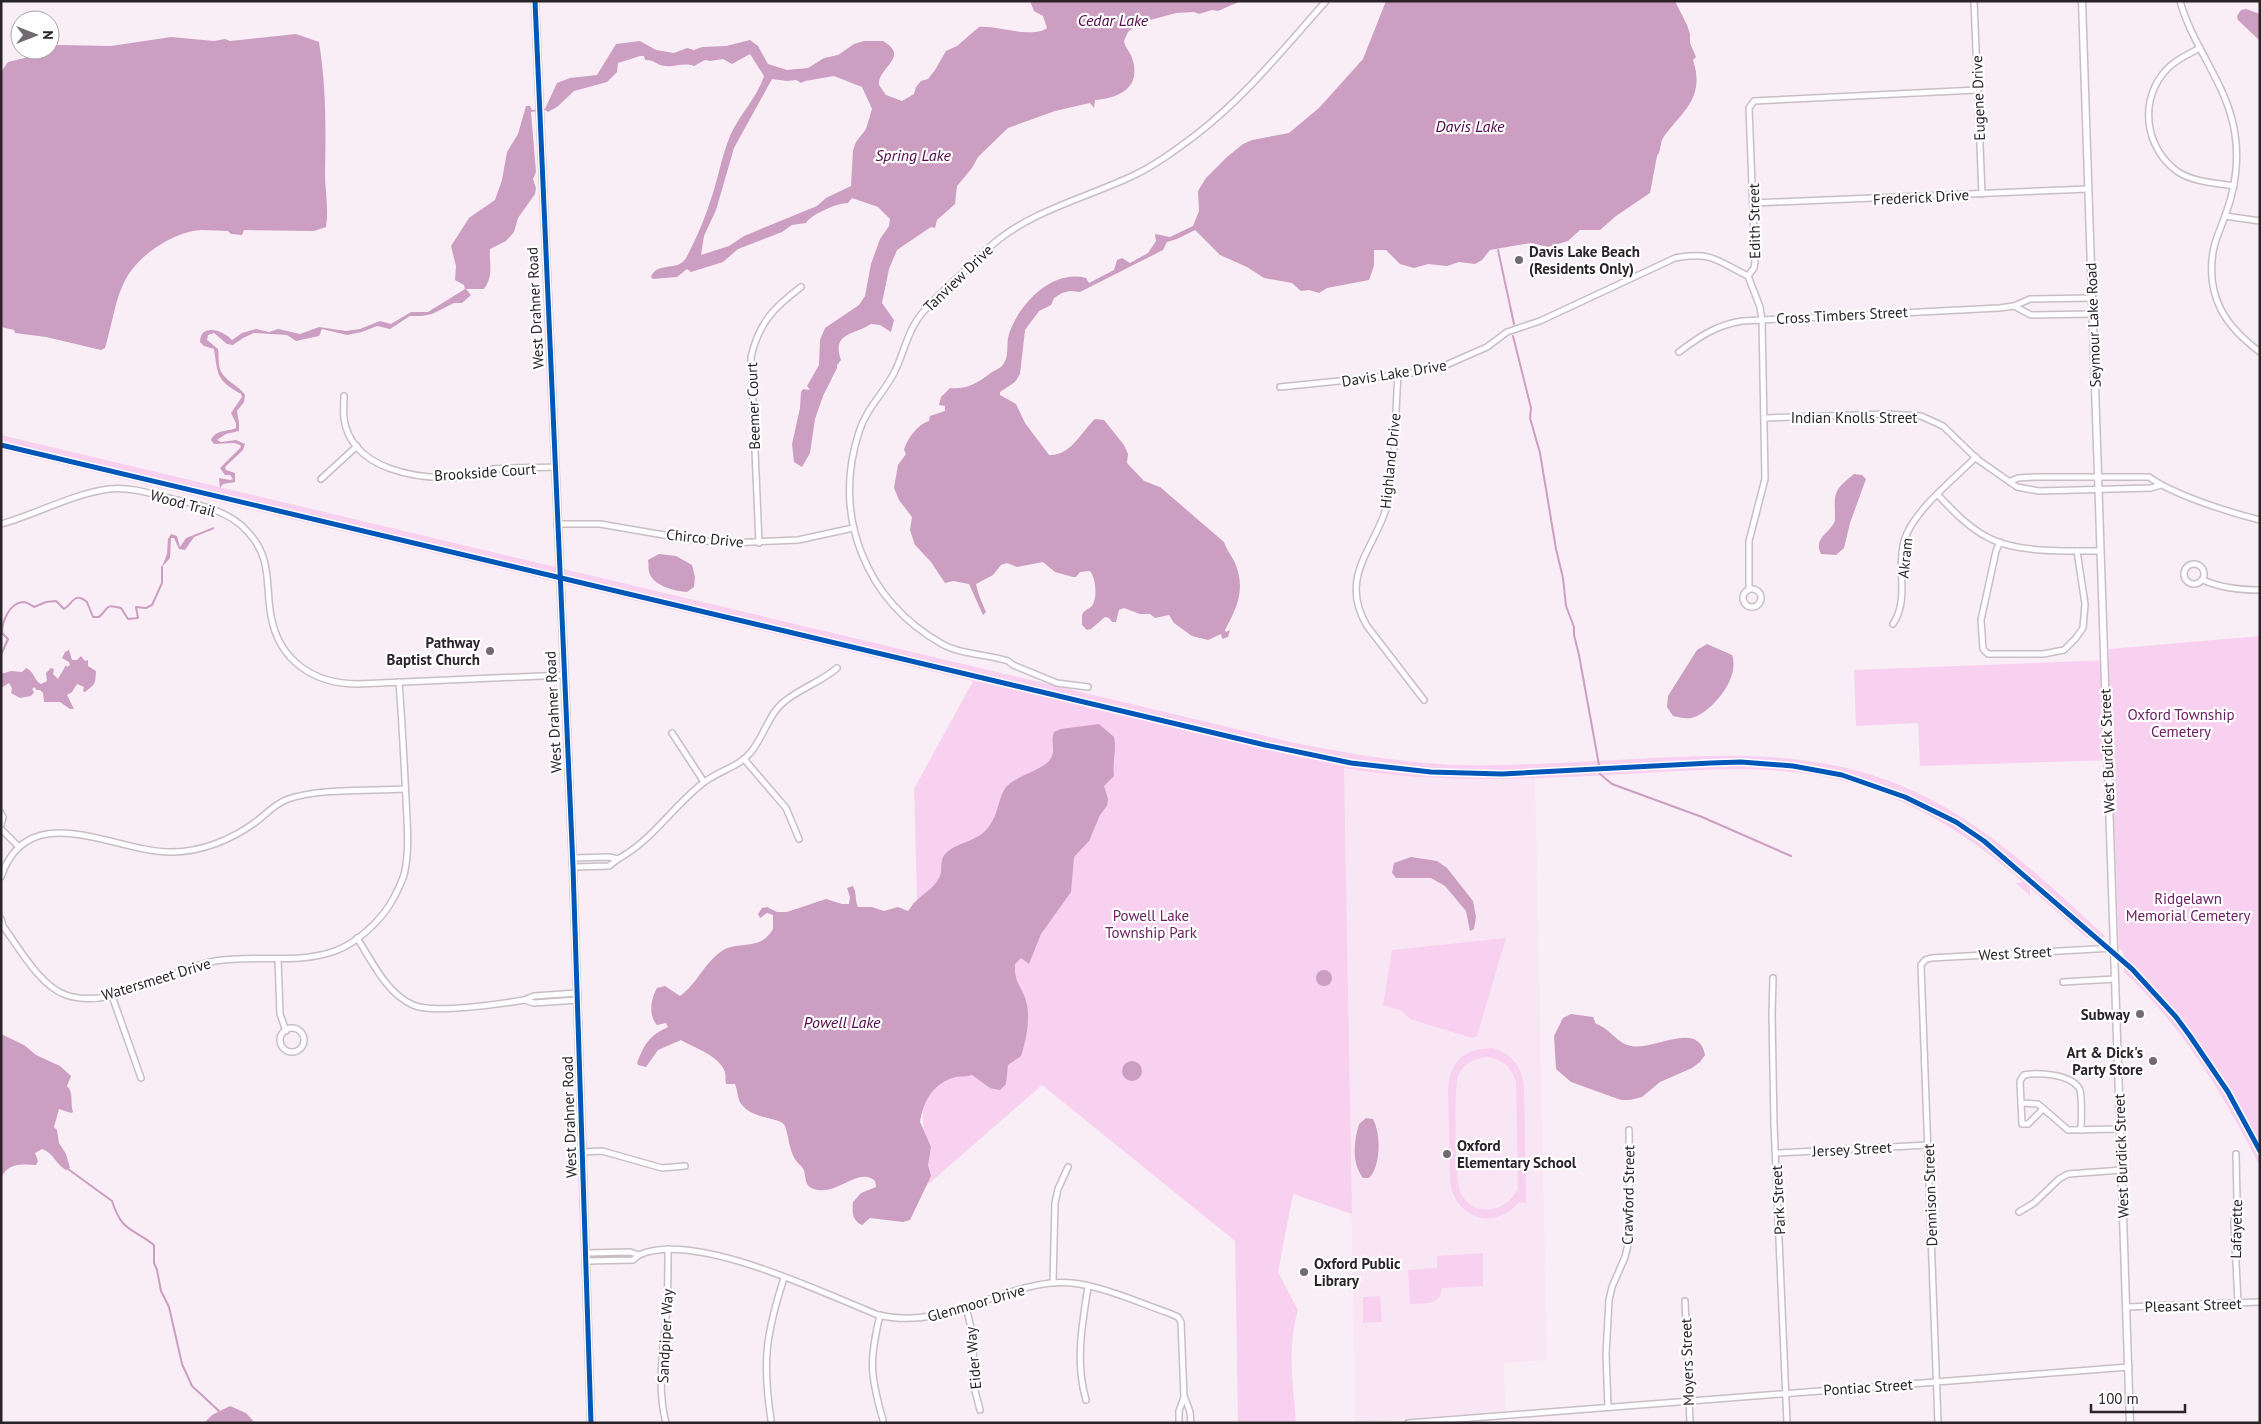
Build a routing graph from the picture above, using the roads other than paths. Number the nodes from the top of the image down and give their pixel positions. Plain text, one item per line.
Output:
1 (535, 1) edge
2 (1326, 1) edge
3 (1974, 1) edge
4 (2082, 1) edge
5 (2180, 1) edge
6 (2200, 48) junction
7 (1977, 90) junction
8 (2234, 186) junction
9 (2088, 189) junction
10 (1982, 194) junction
11 (1753, 203) junction
12 (2225, 216) junction
13 (2260, 221) edge
14 (1748, 276) junction
15 (800, 287) dead end
16 (2092, 298) junction
17 (2014, 306) junction
18 (2092, 314) junction
19 (1762, 320) junction
20 (1679, 352) dead end
21 (2260, 352) edge
22 (1398, 375) junction
23 (1280, 387) dead end
24 (344, 396) dead end
25 (1764, 418) junction
26 (357, 446) junction
27 (1976, 457) junction
28 (554, 467) junction
29 (2098, 478) junction
30 (321, 479) dead end
31 (2011, 481) junction
32 (2160, 485) junction
33 (2098, 490) junction
34 (1938, 495) junction
35 (2260, 520) edge
36 (1, 524) edge
37 (557, 524) junction
38 (853, 528) junction
39 (2000, 542) junction
40 (759, 543) junction
41 (2077, 551) junction
42 (2100, 551) junction
43 (2203, 580) junction
44 (1749, 589) dead end
45 (2260, 590) edge
46 (1893, 624) dead end
47 (2103, 649) joint
48 (837, 668) dead end
49 (564, 675) junction
50 (400, 682) junction
51 (1088, 687) dead end
52 (1424, 700) dead end
53 (672, 733) dead end
54 (744, 759) junction
55 (704, 782) junction
56 (405, 789) junction
57 (1, 813) edge
58 (1, 827) edge
59 (799, 839) dead end
60 (19, 847) junction
61 (572, 858) junction
62 (618, 860) junction
63 (573, 867) junction
64 (1, 877) edge
65 (1, 920) edge
66 (357, 938) junction
67 (2114, 948) junction
68 (278, 959) junction
69 (1920, 967) joint
70 (1773, 978) dead end
71 (2115, 979) junction
72 (2063, 982) dead end
73 (112, 996) junction
74 (578, 996) junction
75 (286, 1030) junction
76 (141, 1078) dead end
77 (2020, 1103) junction
78 (2043, 1108) junction
79 (2120, 1129) junction
80 (1629, 1130) dead end
81 (2081, 1130) junction
82 (1928, 1145) junction
83 (583, 1152) junction
84 (1776, 1153) junction
85 (2236, 1154) dead end
86 (685, 1166) dead end
87 (1068, 1167) dead end
88 (2122, 1170) junction
89 (2019, 1212) dead end
90 (668, 1249) junction
91 (587, 1253) junction
92 (640, 1255) junction
93 (587, 1261) junction
94 (784, 1278) junction
95 (1053, 1283) junction
96 (1088, 1287) junction
97 (1684, 1301) dead end
98 (2260, 1302) edge
99 (2238, 1303) junction
100 (966, 1306) junction
101 (2126, 1307) junction
102 (880, 1315) junction
103 (2128, 1367) junction
104 (1937, 1382) junction
105 (1786, 1394) junction
106 (1184, 1397) junction
107 (1086, 1400) dead end
108 (1690, 1401) junction
109 (1608, 1407) junction
110 (980, 1410) dead end
111 (771, 1420) dead end
112 (883, 1420) dead end
113 (591, 1423) edge
114 (666, 1423) edge
115 (1179, 1423) edge
116 (1191, 1423) edge
117 (1408, 1423) edge
118 (1690, 1423) edge
119 (1787, 1423) edge
120 (1938, 1423) edge
121 (2130, 1423) edge

1 - 28 street, West Drahner Road
2 - 38 street, Tanview Drive
3 - 7 street, Eugene Drive
4 - 9 street, Seymour Lake Road
5 - 6 street
6 - 8 street
6 - 8 street
7 - 10 street, Eugene Drive
7 - 11 street, Edith Street
8 - 12 street
9 - 10 street, Frederick Drive
9 - 16 street, Seymour Lake Road
10 - 11 street, Frederick Drive
11 - 14 street, Edith Street
12 - 13 street
12 - 21 street
14 - 19 street, Edith Street
14 - 22 street, Davis Lake Drive
15 - 40 street, Beemer Court
16 - 17 street, Cross Timbers Street
16 - 18 street, Seymour Lake Road
17 - 18 street, Cross Timbers Street
17 - 19 street, Cross Timbers Street
18 - 29 street, Seymour Lake Road
19 - 20 street, Cross Timbers Street
19 - 25 street, Edith Street
22 - 23 street, Davis Lake Drive
22 - 52 street, Highland Drive
24 - 26 street, Brookside Court
25 - 27 street, Indian Knolls Street
25 - 44 street, Edith Street
26 - 28 street, Brookside Court
26 - 30 street
27 - 31 street, Indian Knolls Street
27 - 34 street, Akram
28 - 37 street, West Drahner Road
29 - 31 street
29 - 32 street
29 - 33 street, Seymour Lake Road
31 - 33 street, Indian Knolls Street
32 - 33 street, Indian Knolls Street
32 - 35 street
33 - 42 street, Seymour Lake Road
34 - 39 street
34 - 46 street, Akram
36 - 50 street, Wood Trail
37 - 40 street, Chirco Drive
37 - 49 street, West Drahner Road
38 - 40 street, Chirco Drive
38 - 51 street, Tanview Drive
39 - 41 street
39 - 41 street
41 - 42 street
42 - 47 street, Seymour Lake Road
43 - 43 street
43 - 45 street
47 - 67 street, West Burdick Street
48 - 54 street
49 - 50 street, Wood Trail
49 - 61 street, West Drahner Road
50 - 56 street, Watersmeet Drive
53 - 55 street
54 - 55 street
54 - 59 street
55 - 62 street
56 - 60 street
56 - 66 street, Watersmeet Drive
57 - 58 street
58 - 60 street
60 - 64 street
61 - 62 street
61 - 63 street, West Drahner Road
62 - 63 street
63 - 74 street, West Drahner Road
65 - 73 street, Watersmeet Drive
66 - 68 street, Watersmeet Drive
66 - 74 street
67 - 69 street, West Street
67 - 71 street, West Burdick Street
68 - 73 street, Watersmeet Drive
68 - 75 street
69 - 82 street, Dennison Street
70 - 84 street, Park Street
71 - 72 street
71 - 79 street, West Burdick Street
73 - 76 street
74 - 83 street, West Drahner Road
75 - 75 street
77 - 78 street
77 - 78 street
77 - 81 street
78 - 81 street
79 - 81 street
79 - 88 street, West Burdick Street
80 - 109 street, Crawford Street
82 - 84 street, Jersey Street
82 - 104 street, Dennison Street
83 - 86 street
83 - 91 street, West Drahner Road
84 - 105 street, Park Street
85 - 99 street, Lafayette
87 - 95 street
88 - 89 street
88 - 101 street, West Burdick Street
90 - 92 street, Glenmoor Drive
90 - 94 street, Glenmoor Drive
90 - 114 street, Sandpiper Way
91 - 92 street, Glenmoor Drive
91 - 93 street, West Drahner Road
92 - 93 street, Glenmoor Drive
93 - 113 street, West Drahner Road
94 - 102 street, Glenmoor Drive
94 - 111 street
95 - 96 street, Glenmoor Drive
95 - 100 street, Glenmoor Drive
96 - 106 street, Glenmoor Drive
96 - 107 street
97 - 108 street, Moyers Street
98 - 99 street, Pleasant Street
99 - 101 street, Pleasant Street
100 - 102 street, Glenmoor Drive
100 - 110 street, Eider Way
101 - 103 street, West Burdick Street
102 - 112 street
103 - 104 street, Pontiac Street
103 - 121 street, West Burdick Street
104 - 105 street, Pontiac Street
104 - 120 street, Dennison Street
105 - 108 street, Pontiac Street
105 - 119 street, Park Street
106 - 115 street, Glenmoor Drive
106 - 116 street, Glenmoor Drive
108 - 109 street, Pontiac Street
108 - 118 street, Moyers Street
109 - 117 street, Pontiac Street

